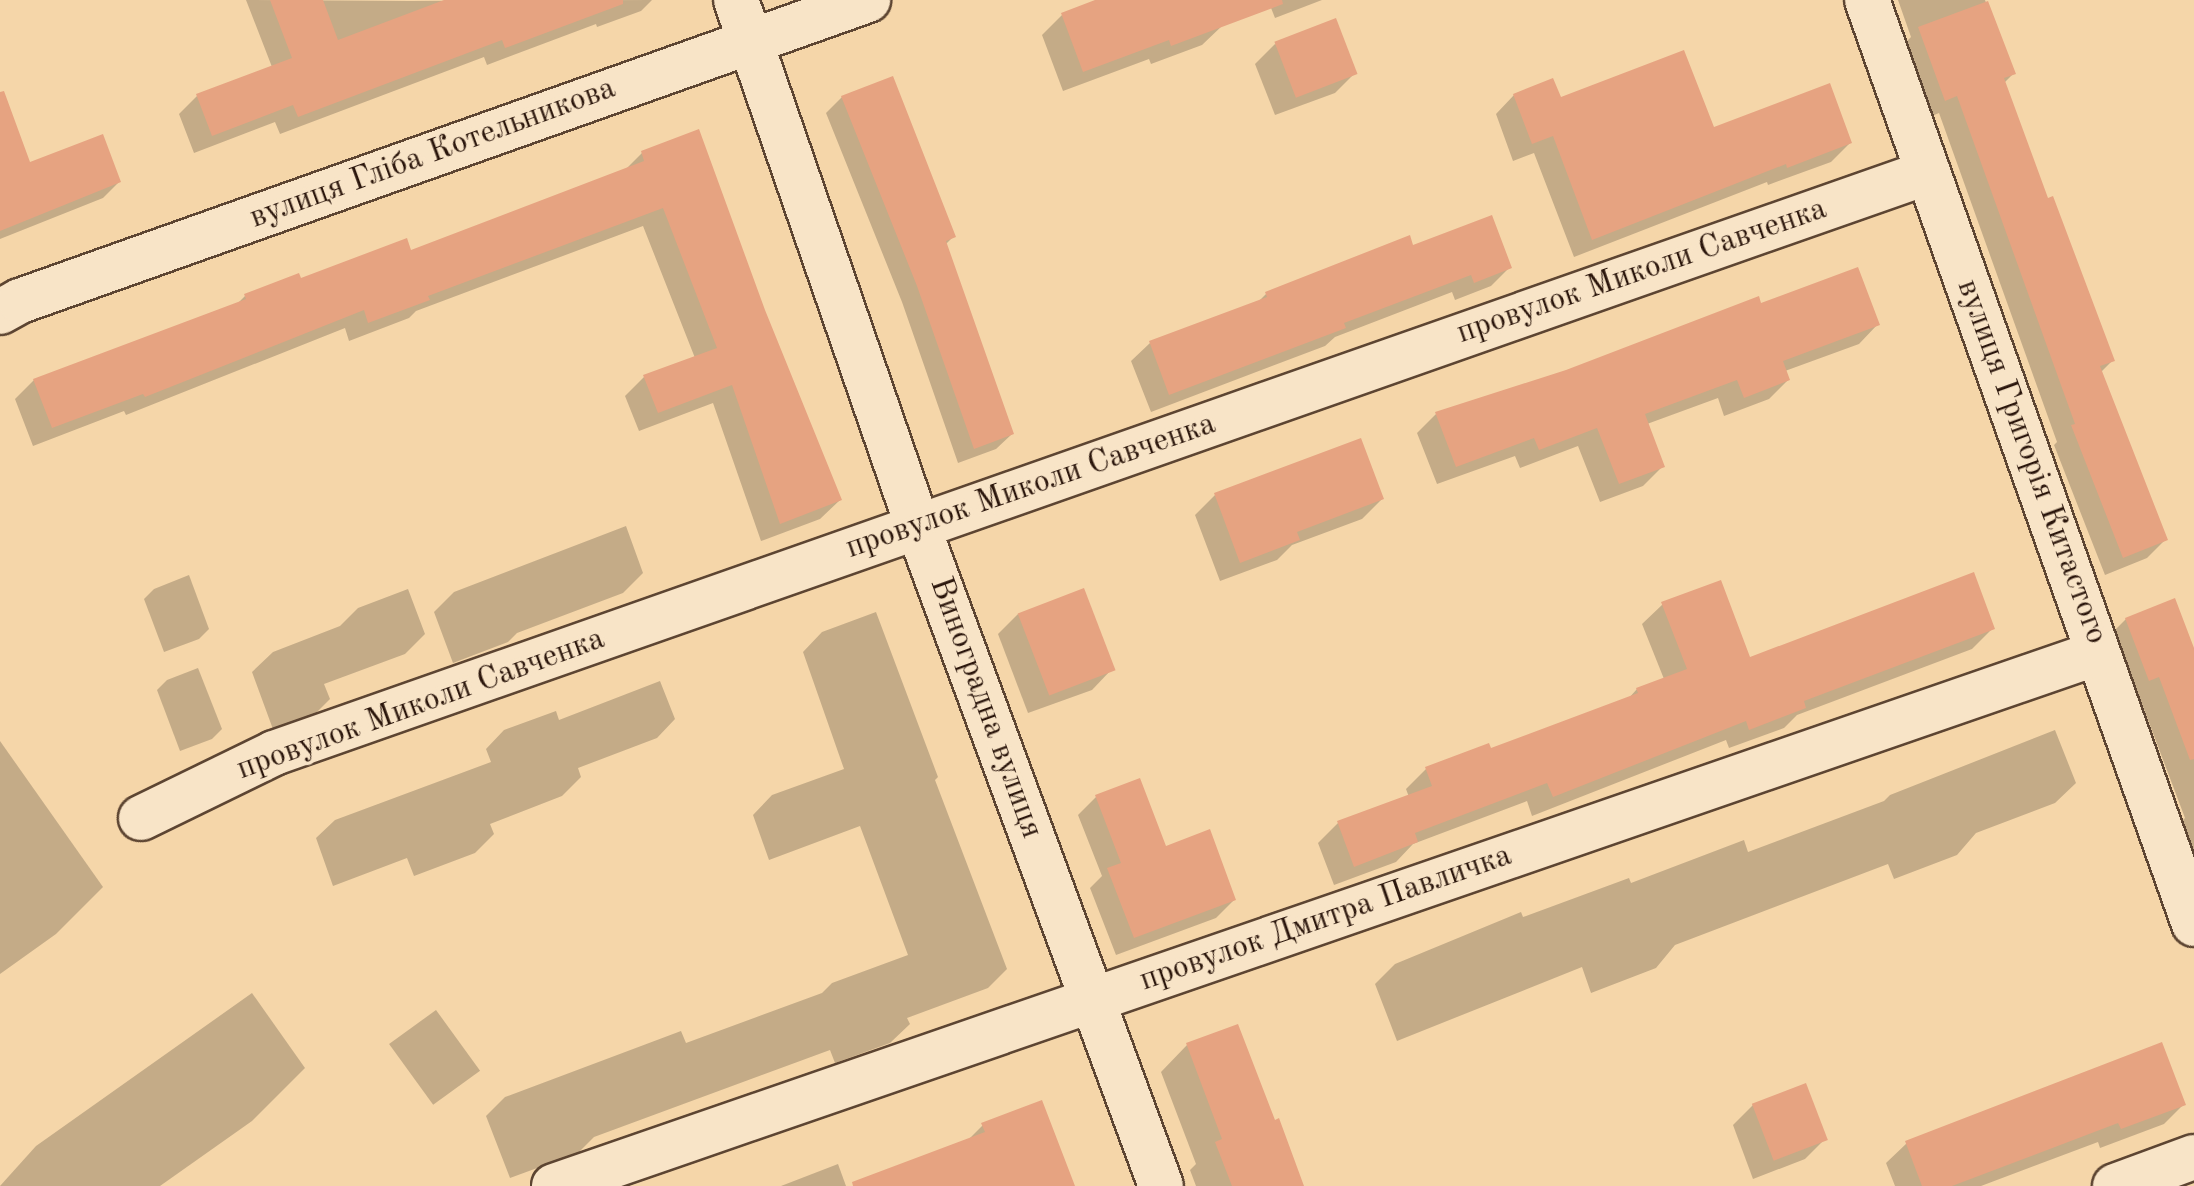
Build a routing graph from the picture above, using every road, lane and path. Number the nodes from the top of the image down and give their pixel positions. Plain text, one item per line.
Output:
1 (736, 0) edge
2 (868, 0) edge
3 (1867, 0) edge
4 (751, 42) junction
5 (1928, 172) junction
6 (0, 312) edge
7 (918, 527) junction
8 (2098, 653) junction
9 (141, 818) dead end
10 (2194, 924) edge
11 (1092, 1000) junction
12 (2194, 1157) edge
13 (554, 1186) edge
14 (1161, 1186) edge
15 (2115, 1186) edge

1 - 4 street, Виноградна вулиця
2 - 4 street, вулиця Гліба Котельникова
3 - 5 street, вулиця Григорія Китастого
4 - 6 street, вулиця Гліба Котельникова
4 - 7 street, Виноградна вулиця
5 - 7 street, провулок Миколи Савченка
5 - 8 street, вулиця Григорія Китастого
7 - 9 street, провулок Миколи Савченка
7 - 11 street, Виноградна вулиця
8 - 10 street, вулиця Григорія Китастого
8 - 11 street, провулок Дмитра Павличка
11 - 13 street, провулок Дмитра Павличка
11 - 14 street, Виноградна вулиця
12 - 15 street

